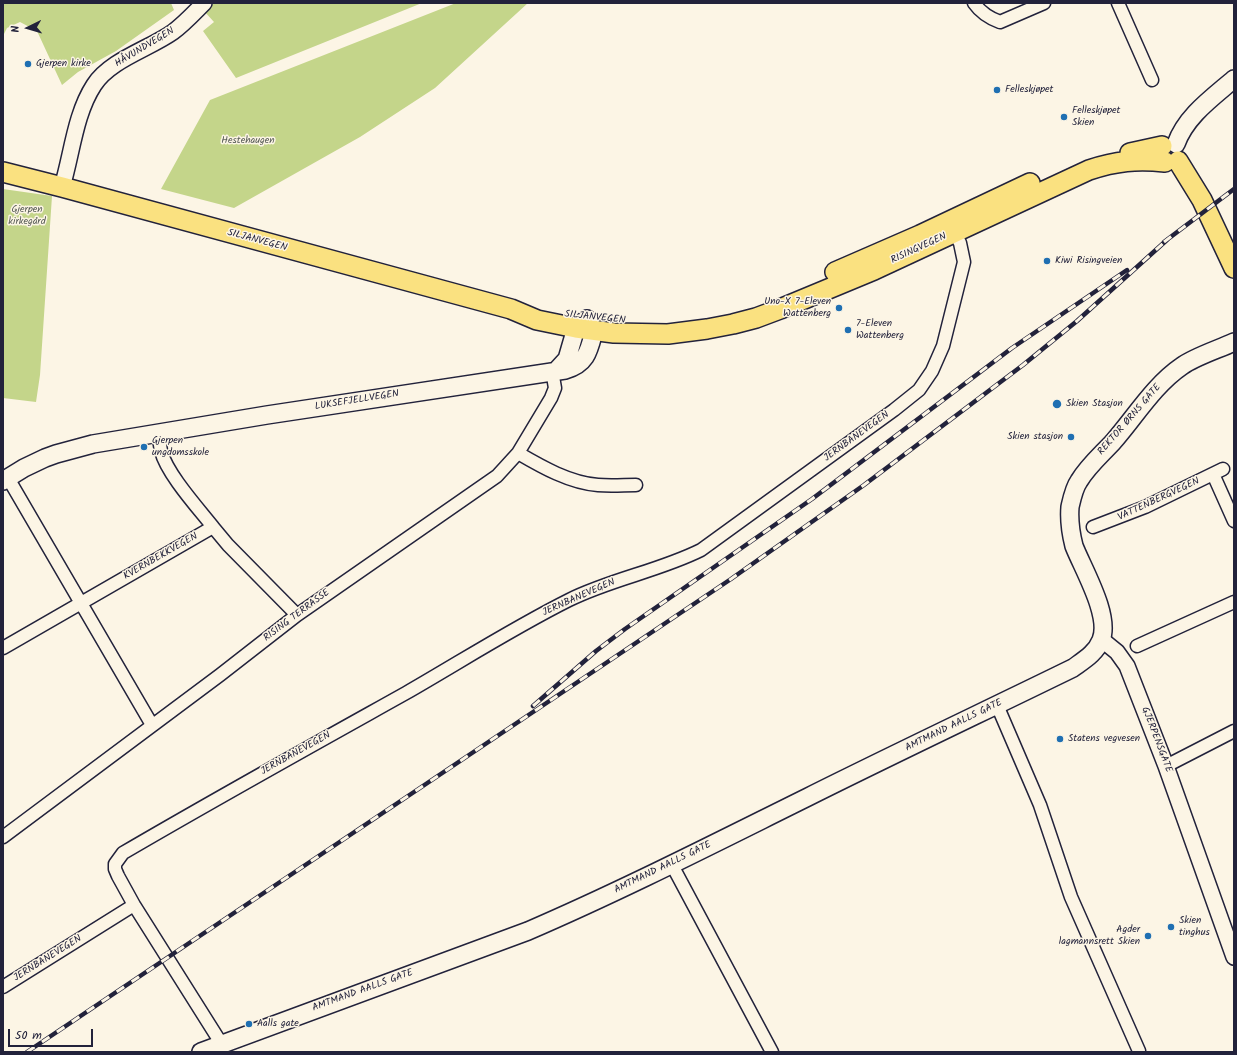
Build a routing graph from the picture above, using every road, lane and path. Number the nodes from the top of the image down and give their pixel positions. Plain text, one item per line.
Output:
1 (204, 3) edge
2 (974, 3) edge
3 (1044, 3) edge
4 (1118, 3) edge
5 (1234, 79) edge
6 (1152, 80) dead end
7 (1171, 153) junction
8 (3, 172) edge
9 (62, 187) junction
10 (952, 226) junction
11 (1234, 268) edge
12 (586, 326) junction
13 (674, 328) joint
14 (1234, 342) edge
15 (554, 371) junction
16 (158, 433) junction
17 (518, 453) junction
18 (5, 480) edge
19 (636, 485) dead end
20 (1234, 521) edge
21 (213, 527) junction
22 (1093, 527) dead end
23 (1234, 602) edge
24 (80, 603) junction
25 (297, 615) junction
26 (1101, 640) junction
27 (1137, 646) dead end
28 (3, 648) edge
29 (997, 706) junction
30 (152, 725) junction
31 (1234, 731) edge
32 (1166, 766) junction
33 (3, 837) edge
34 (672, 865) junction
35 (134, 905) junction
36 (1234, 957) edge
37 (3, 987) edge
38 (221, 1043) junction
39 (1139, 1051) edge
40 (201, 1052) edge
41 (772, 1052) edge

1 - 9 street, HÅVUNDVEGEN
2 - 3 street
4 - 6 street
5 - 7 main road
7 - 10 main road, RISINGVEGEN
7 - 11 main road
8 - 9 main road, SILJANVEGEN
9 - 12 main road, SILJANVEGEN
10 - 13 main road, RISINGVEGEN
10 - 35 street, JERNBANEVEGEN
12 - 13 main road, SILJANVEGEN
12 - 15 main road
14 - 26 main road, REKTOR ØRNS GATE
15 - 16 main road, LUKSEFJELLVEGEN
15 - 17 street, RISING TERRASSE
16 - 18 main road, LUKSEFJELLVEGEN
16 - 21 street
17 - 19 street
17 - 25 street, RISING TERRASSE
18 - 24 street
20 - 22 street, VATTENBERGVEGEN
21 - 24 street, KVERNBEKKVEGEN
21 - 25 street
23 - 27 street
24 - 28 street, KVERNBEKKVEGEN
24 - 30 street
25 - 30 street, RISING TERRASSE
26 - 29 main road, AMTMAND AALLS GATE
26 - 32 street, GJERPENSGATE
29 - 34 main road, AMTMAND AALLS GATE
29 - 39 street
30 - 33 street, RISING TERRASSE
31 - 32 street
32 - 36 street, GJERPENSGATE
34 - 38 main road, AMTMAND AALLS GATE
34 - 41 street
35 - 37 street, JERNBANEVEGEN
35 - 38 street, JERNBANEVEGEN
38 - 40 main road, AMTMAND AALLS GATE

